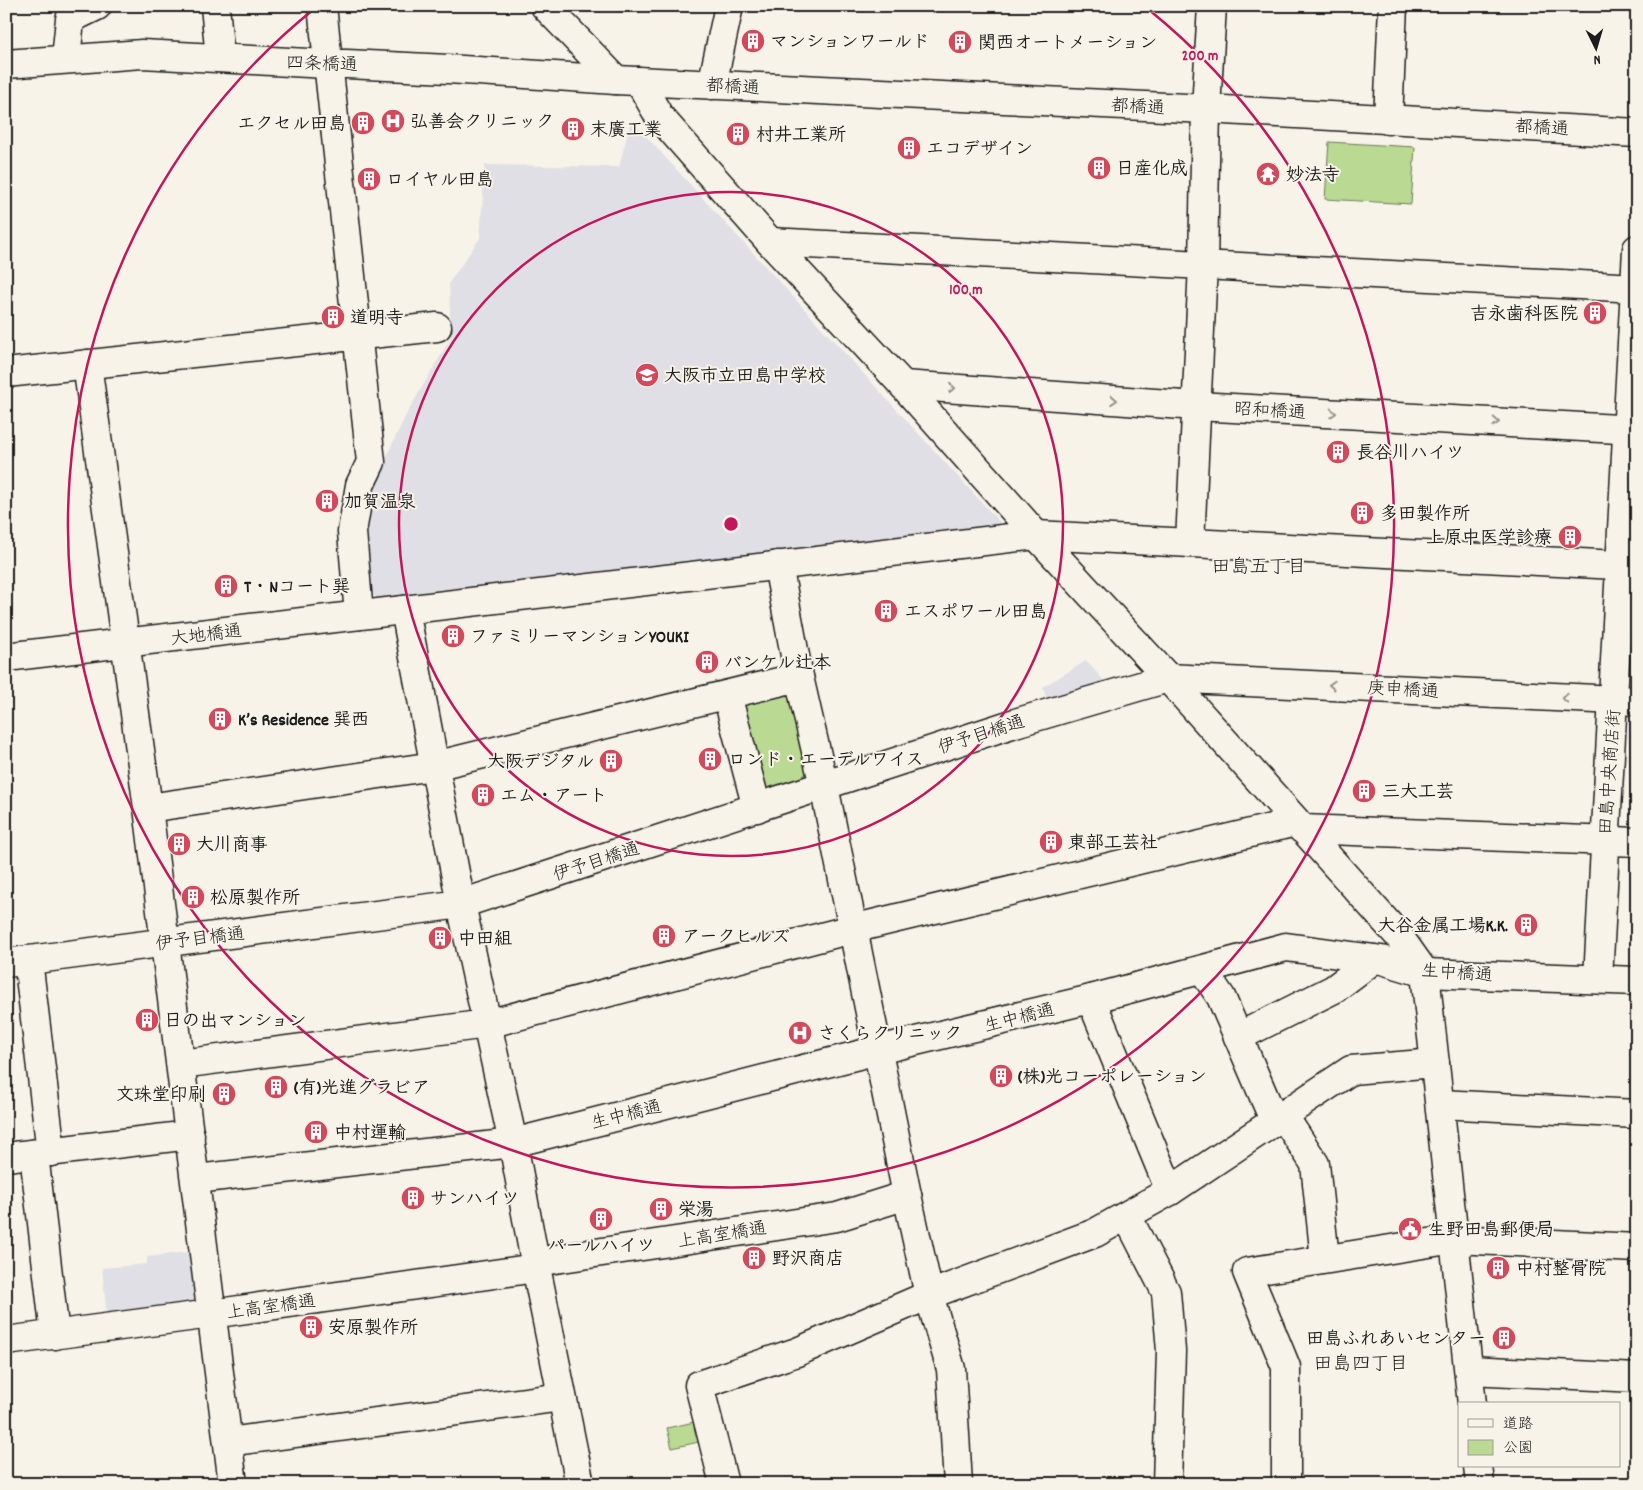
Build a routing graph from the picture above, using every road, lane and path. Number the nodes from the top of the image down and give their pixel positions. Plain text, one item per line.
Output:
1 (97, 6) edge
2 (215, 6) edge
3 (322, 6) edge
4 (545, 6) edge
5 (729, 6) edge
6 (1212, 6) edge
7 (1393, 6) edge
8 (66, 58) junction
9 (220, 58) junction
10 (6, 64) edge
11 (327, 64) junction
12 (627, 81) junction
13 (712, 85) junction
14 (1206, 109) junction
15 (1388, 120) junction
16 (1637, 133) edge
17 (770, 242) junction
18 (1637, 249) edge
19 (1203, 265) junction
20 (1636, 288) edge
21 (437, 327) dead end
22 (358, 336) junction
23 (86, 364) junction
24 (6, 373) edge
25 (903, 385) junction
26 (1197, 406) junction
27 (1632, 430) edge
28 (1036, 535) junction
29 (1190, 543) junction
30 (778, 565) junction
31 (1629, 566) edge
32 (405, 610) junction
33 (359, 615) junction
34 (126, 644) junction
35 (6, 656) edge
36 (799, 677) junction
37 (1168, 678) junction
38 (727, 695) junction
39 (1625, 701) edge
40 (434, 766) junction
41 (824, 786) junction
42 (148, 808) junction
43 (757, 808) junction
44 (1299, 825) junction
45 (1604, 840) junction
46 (1637, 842) edge
47 (461, 904) junction
48 (852, 929) junction
49 (165, 943) junction
50 (1374, 959) junction
51 (17, 961) edge
52 (1203, 970) junction
53 (1425, 972) junction
54 (1598, 979) junction
55 (1637, 981) edge
56 (1091, 999) junction
57 (487, 1024) junction
58 (1238, 1037) junction
59 (878, 1050) junction
60 (1436, 1063) junction
61 (181, 1064) junction
62 (1440, 1104) junction
63 (1637, 1114) edge
64 (1279, 1118) junction
65 (190, 1135) junction
66 (513, 1143) junction
67 (43, 1153) junction
68 (6, 1158) edge
69 (196, 1179) junction
70 (1170, 1190) junction
71 (907, 1195) junction
72 (1127, 1216) junction
73 (1454, 1239) junction
74 (1637, 1248) edge
75 (1325, 1259) junction
76 (535, 1265) junction
77 (928, 1295) junction
78 (211, 1314) junction
79 (55, 1335) junction
80 (6, 1341) edge
81 (1469, 1370) junction
82 (1637, 1378) edge
83 (562, 1397) junction
84 (1472, 1402) edge
85 (228, 1442) junction
86 (1478, 1468) edge
87 (233, 1484) edge
88 (580, 1484) edge
89 (724, 1484) edge
90 (958, 1484) edge
91 (1167, 1484) edge
92 (1286, 1484) edge
93 (1480, 1484) edge

1 - 8 street
2 - 9 street
3 - 11 street
4 - 12 street
5 - 13 street
6 - 14 street
7 - 15 street
8 - 9 street, 四条橋通
8 - 10 street, 四条橋通
9 - 11 street, 四条橋通
11 - 12 street, 四条橋通
11 - 22 street
12 - 13 street, 都橋通
12 - 17 street
13 - 14 street, 都橋通
14 - 15 street, 都橋通
14 - 19 street
15 - 16 street, 都橋通
17 - 19 street
17 - 25 street
18 - 20 street, 田島中央商店街
19 - 20 street
19 - 26 street
20 - 27 street, 田島中央商店街
21 - 22 street
22 - 23 street
22 - 33 street
23 - 24 street
23 - 34 street
25 -> 26 street, 昭和橋通
25 - 28 street
26 -> 27 street, 昭和橋通
26 - 29 street
27 - 31 street, 田島中央商店街
28 - 29 street, 大地橋通
28 - 30 street, 大地橋通
28 - 37 street
29 - 31 street, 大地橋通
30 - 32 street, 大地橋通
30 - 36 street
31 - 39 street, 田島中央商店街
32 - 33 street, 大地橋通
32 - 40 street
33 - 34 street, 大地橋通
34 - 35 street, 大地橋通
34 - 42 street
36 - 38 street
36 - 41 street
39 -> 37 street, 庚申橋通
37 - 41 street, 伊予目橋通
37 - 44 street
38 - 40 street
38 - 43 street
39 - 45 street, 田島中央商店街
40 - 42 street
40 - 47 street
41 - 43 street, 伊予目橋通
41 - 48 street
42 - 49 street
43 - 47 street, 伊予目橋通
44 - 45 street
44 - 48 street
44 - 53 street
45 - 46 street
45 - 54 street, 田島中央商店街
47 - 49 street, 伊予目橋通
47 - 57 street
48 - 57 street
48 - 59 street
49 - 51 street, 伊予目橋通
49 - 61 street
50 - 52 street, 生中橋通
50 - 53 street, 生中橋通
50 - 58 street
51 - 67 street
52 - 56 street, 生中橋通
52 - 58 street
53 - 54 street, 生中橋通
53 - 60 street
54 - 55 street, 生中橋通
56 - 59 street, 生中橋通
56 - 70 street
57 - 61 street
57 - 66 street
58 - 64 street
59 - 66 street, 生中橋通
59 - 71 street
60 - 62 street
60 - 64 street
61 - 65 street
62 - 63 street
62 - 73 street
64 - 70 street
64 - 75 street
65 - 67 street
65 - 69 street
66 - 69 street, 生中橋通
66 - 76 street
67 - 68 street
67 - 79 street
69 - 78 street
70 - 72 street
71 - 76 street, 上高室橋通
71 - 77 street
72 - 77 street
72 - 91 street
73 - 74 street
73 - 75 street
73 - 81 street
75 - 92 street
76 - 78 street, 上高室橋通
76 - 83 street
77 - 89 street
77 - 90 street
78 - 79 street, 上高室橋通
78 - 85 street
79 - 80 street, 上高室橋通
81 - 82 street
81 - 84 street
83 - 85 street
83 - 88 street
85 - 87 street
86 - 93 street

